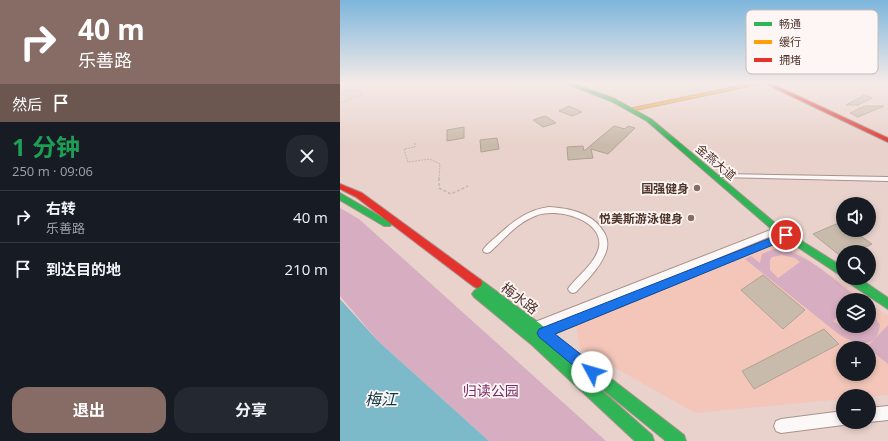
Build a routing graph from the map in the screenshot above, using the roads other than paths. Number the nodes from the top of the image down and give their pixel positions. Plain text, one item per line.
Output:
1 (619, 104) edge
2 (628, 104) edge
3 (658, 104) edge
4 (810, 104) edge
5 (636, 108) junction
6 (888, 140) edge
7 (722, 176) junction
8 (888, 179) edge
9 (340, 186) edge
10 (340, 196) edge
11 (782, 232) junction
12 (487, 250) dead end
13 (836, 262) edge
14 (836, 268) edge
15 (860, 285) edge
16 (870, 285) edge
17 (573, 289) dead end
18 (888, 297) edge
19 (888, 304) edge
20 (535, 327) junction
21 (543, 333) junction
22 (527, 334) junction
23 (536, 341) junction
24 (888, 413) edge
25 (876, 414) edge
26 (836, 419) edge
27 (781, 426) dead end
28 (646, 441) edge
29 (678, 441) edge

1 - 11 main road, 金燕大道
2 - 5 main road, 金燕大道
3 - 5 main road
4 - 6 main road
5 - 7 main road, 金燕大道
7 - 8 street
7 - 13 main road, 金燕大道
9 - 20 main road, 梅水路
10 - 22 main road, 梅水路
11 - 14 main road, 金燕大道
11 - 20 street
11 - 21 street
12 - 17 street
15 - 19 main road
16 - 18 main road
20 - 21 main road, 梅水路
20 - 22 street
21 - 23 street
21 - 29 main road, 梅水路
22 - 23 main road, 梅水路
23 - 28 main road, 梅水路
24 - 25 street
26 - 27 street

